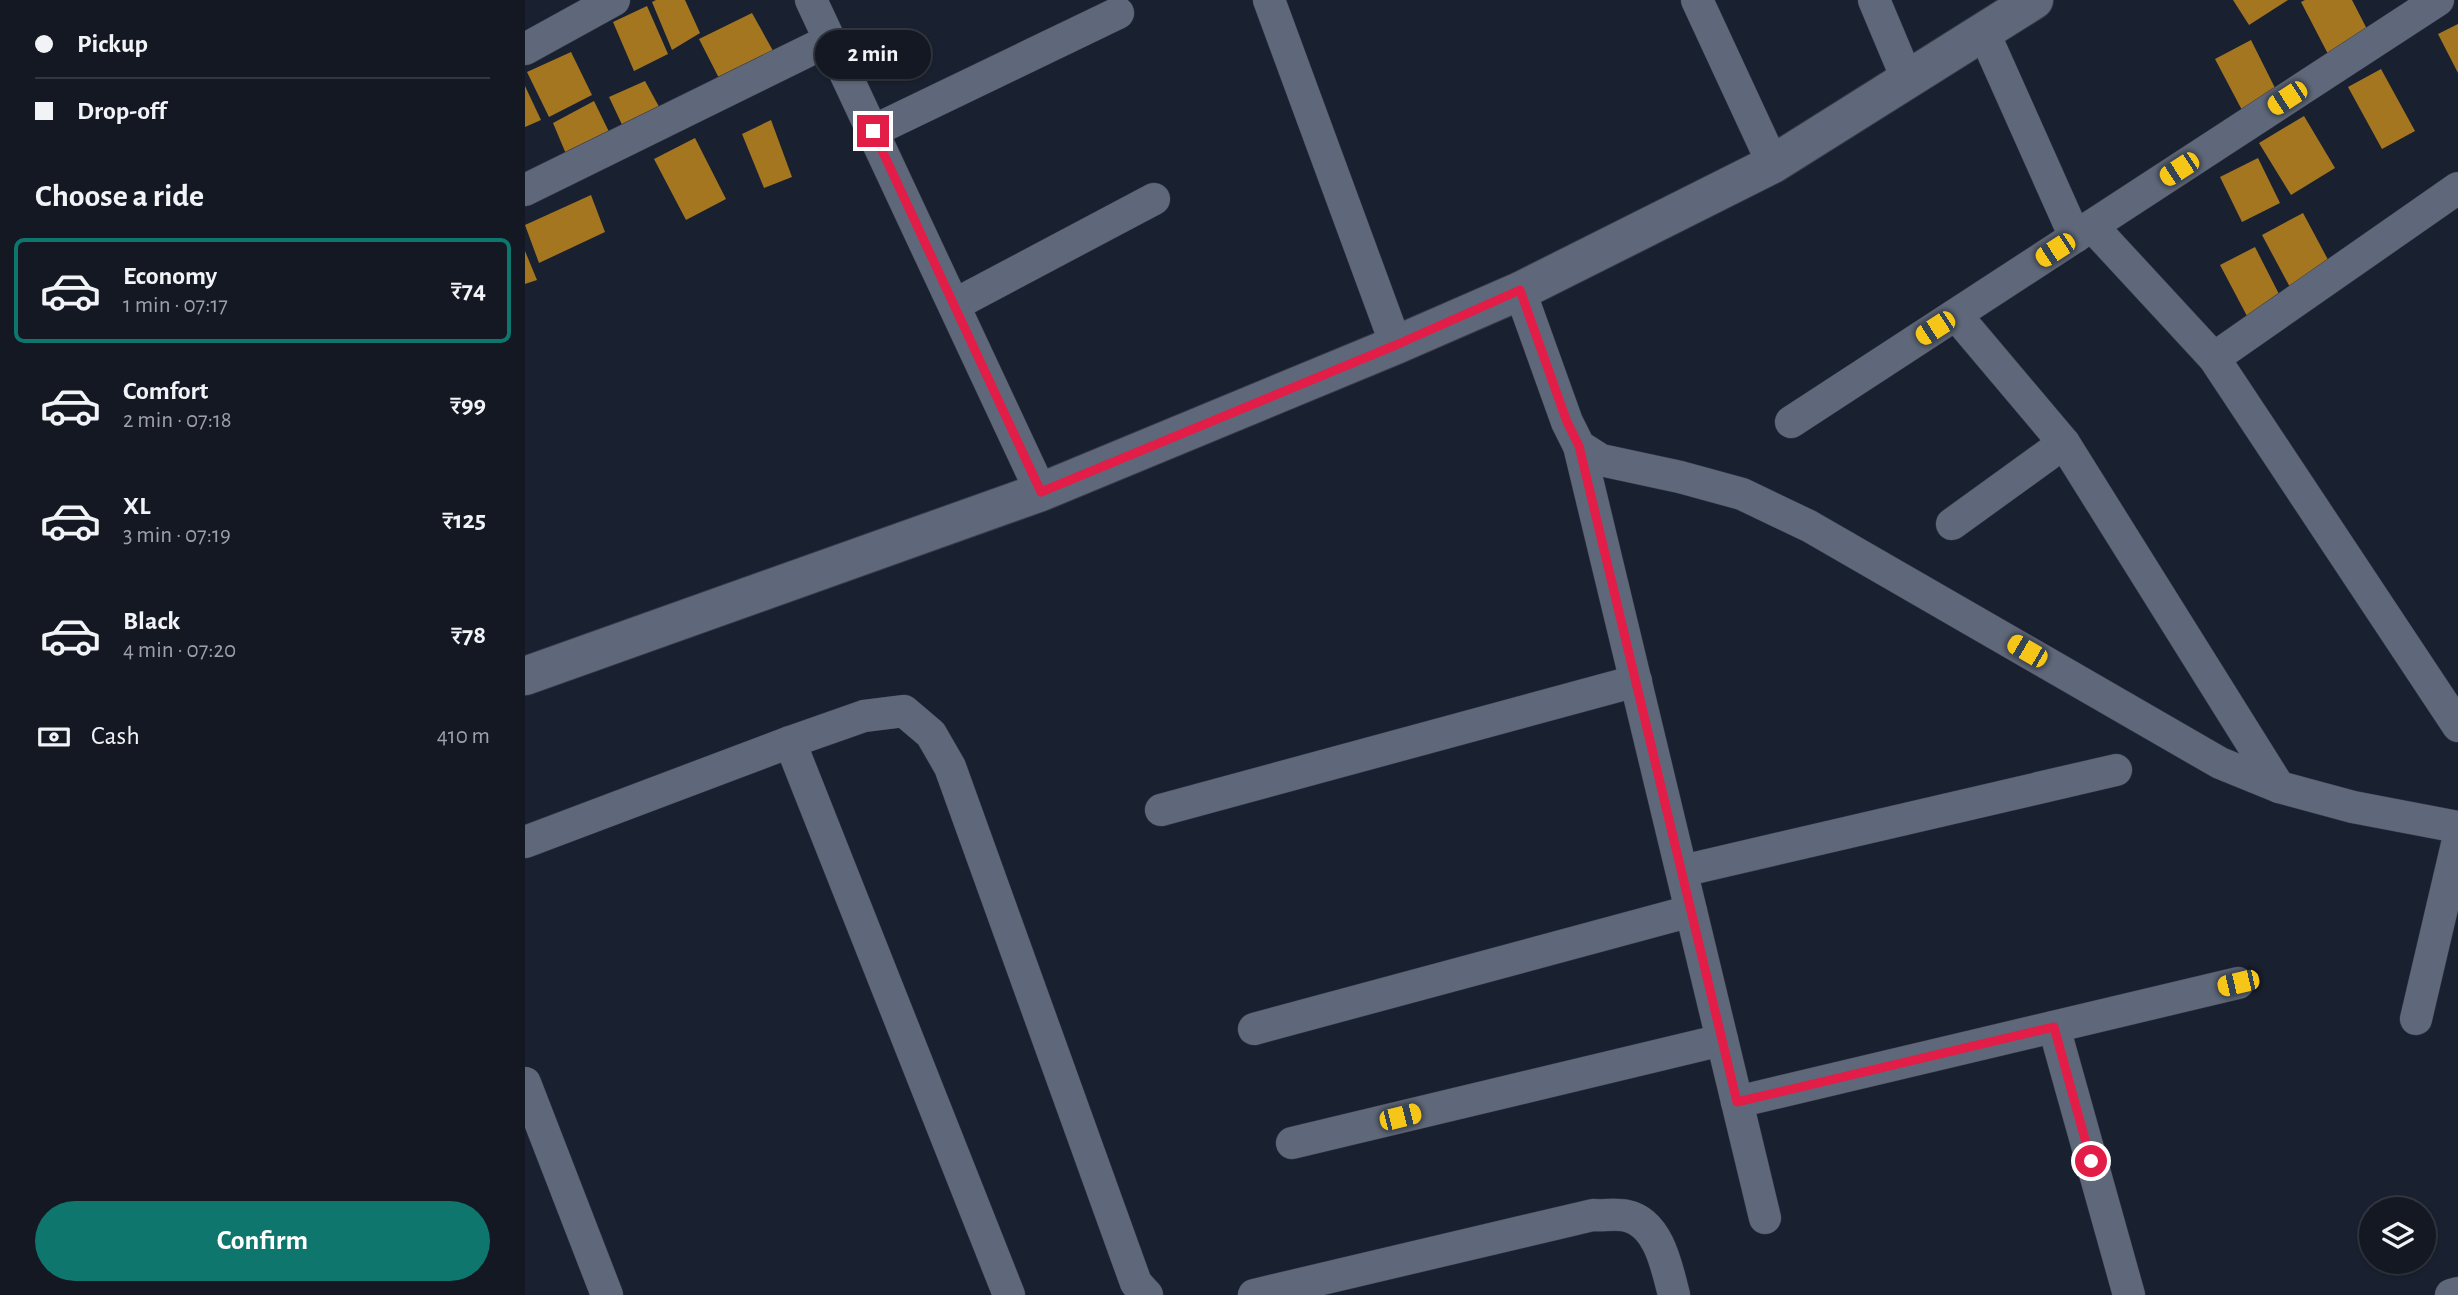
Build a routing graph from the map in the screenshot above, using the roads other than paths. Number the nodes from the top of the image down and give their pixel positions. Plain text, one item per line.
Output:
1 (614, 0) edge
2 (811, 0) edge
3 (1269, 0) edge
4 (1697, 0) edge
5 (1874, 0) edge
6 (2035, 0) edge
7 (2438, 0) edge
8 (1118, 13) dead end
9 (1983, 33) junction
10 (830, 40) junction
11 (525, 49) edge
12 (1908, 81) junction
13 (873, 131) junction
14 (1773, 164) junction
15 (2458, 188) edge
16 (525, 190) edge
17 (1154, 199) dead end
18 (2083, 231) junction
19 (1520, 290) junction
20 (954, 305) junction
21 (1956, 315) junction
22 (1396, 345) junction
23 (2214, 358) junction
24 (1791, 422) dead end
25 (2064, 443) junction
26 (1579, 446) junction
27 (1041, 492) junction
28 (1952, 524) dead end
29 (525, 676) edge
30 (1636, 681) junction
31 (2453, 710) edge
32 (790, 742) junction
33 (2116, 770) dead end
34 (2279, 787) junction
35 (1161, 810) dead end
36 (2458, 828) edge
37 (2458, 840) edge
38 (525, 842) edge
39 (1682, 871) junction
40 (1691, 911) junction
41 (2238, 983) dead end
42 (2416, 1019) dead end
43 (2054, 1027) junction
44 (1254, 1029) dead end
45 (1722, 1040) junction
46 (525, 1083) edge
47 (1737, 1102) junction
48 (1292, 1143) dead end
49 (1765, 1218) dead end
50 (2458, 1293) edge
51 (607, 1295) edge
52 (1009, 1295) edge
53 (1147, 1295) edge
54 (1254, 1295) edge
55 (1674, 1295) edge
56 (2129, 1295) edge
57 (2451, 1295) edge

1 - 11 street
2 - 10 street
3 - 22 street
4 - 14 street
5 - 12 street
6 - 9 main road
7 - 18 street
8 - 13 street
9 - 12 main road
9 - 18 street
10 - 13 street
10 - 16 street
12 - 14 main road
13 - 20 street
14 - 19 main road
15 - 23 street
17 - 20 street
18 - 21 street
18 - 23 street
19 - 22 main road
19 - 26 street
20 - 27 street
21 - 24 street
21 - 25 street
22 - 27 main road
23 - 31 street
25 - 28 street
25 - 34 street
26 - 30 street
26 - 34 street
27 - 29 main road
30 - 35 street
30 - 39 street
32 - 38 street
32 - 52 street
32 - 53 street
33 - 39 street
34 - 36 street
37 - 42 street
39 - 40 street
40 - 44 street
40 - 45 street
41 - 43 street
43 - 47 street
43 - 56 street
45 - 47 street
45 - 48 street
46 - 51 street
47 - 49 street
50 - 57 street
54 - 55 street

